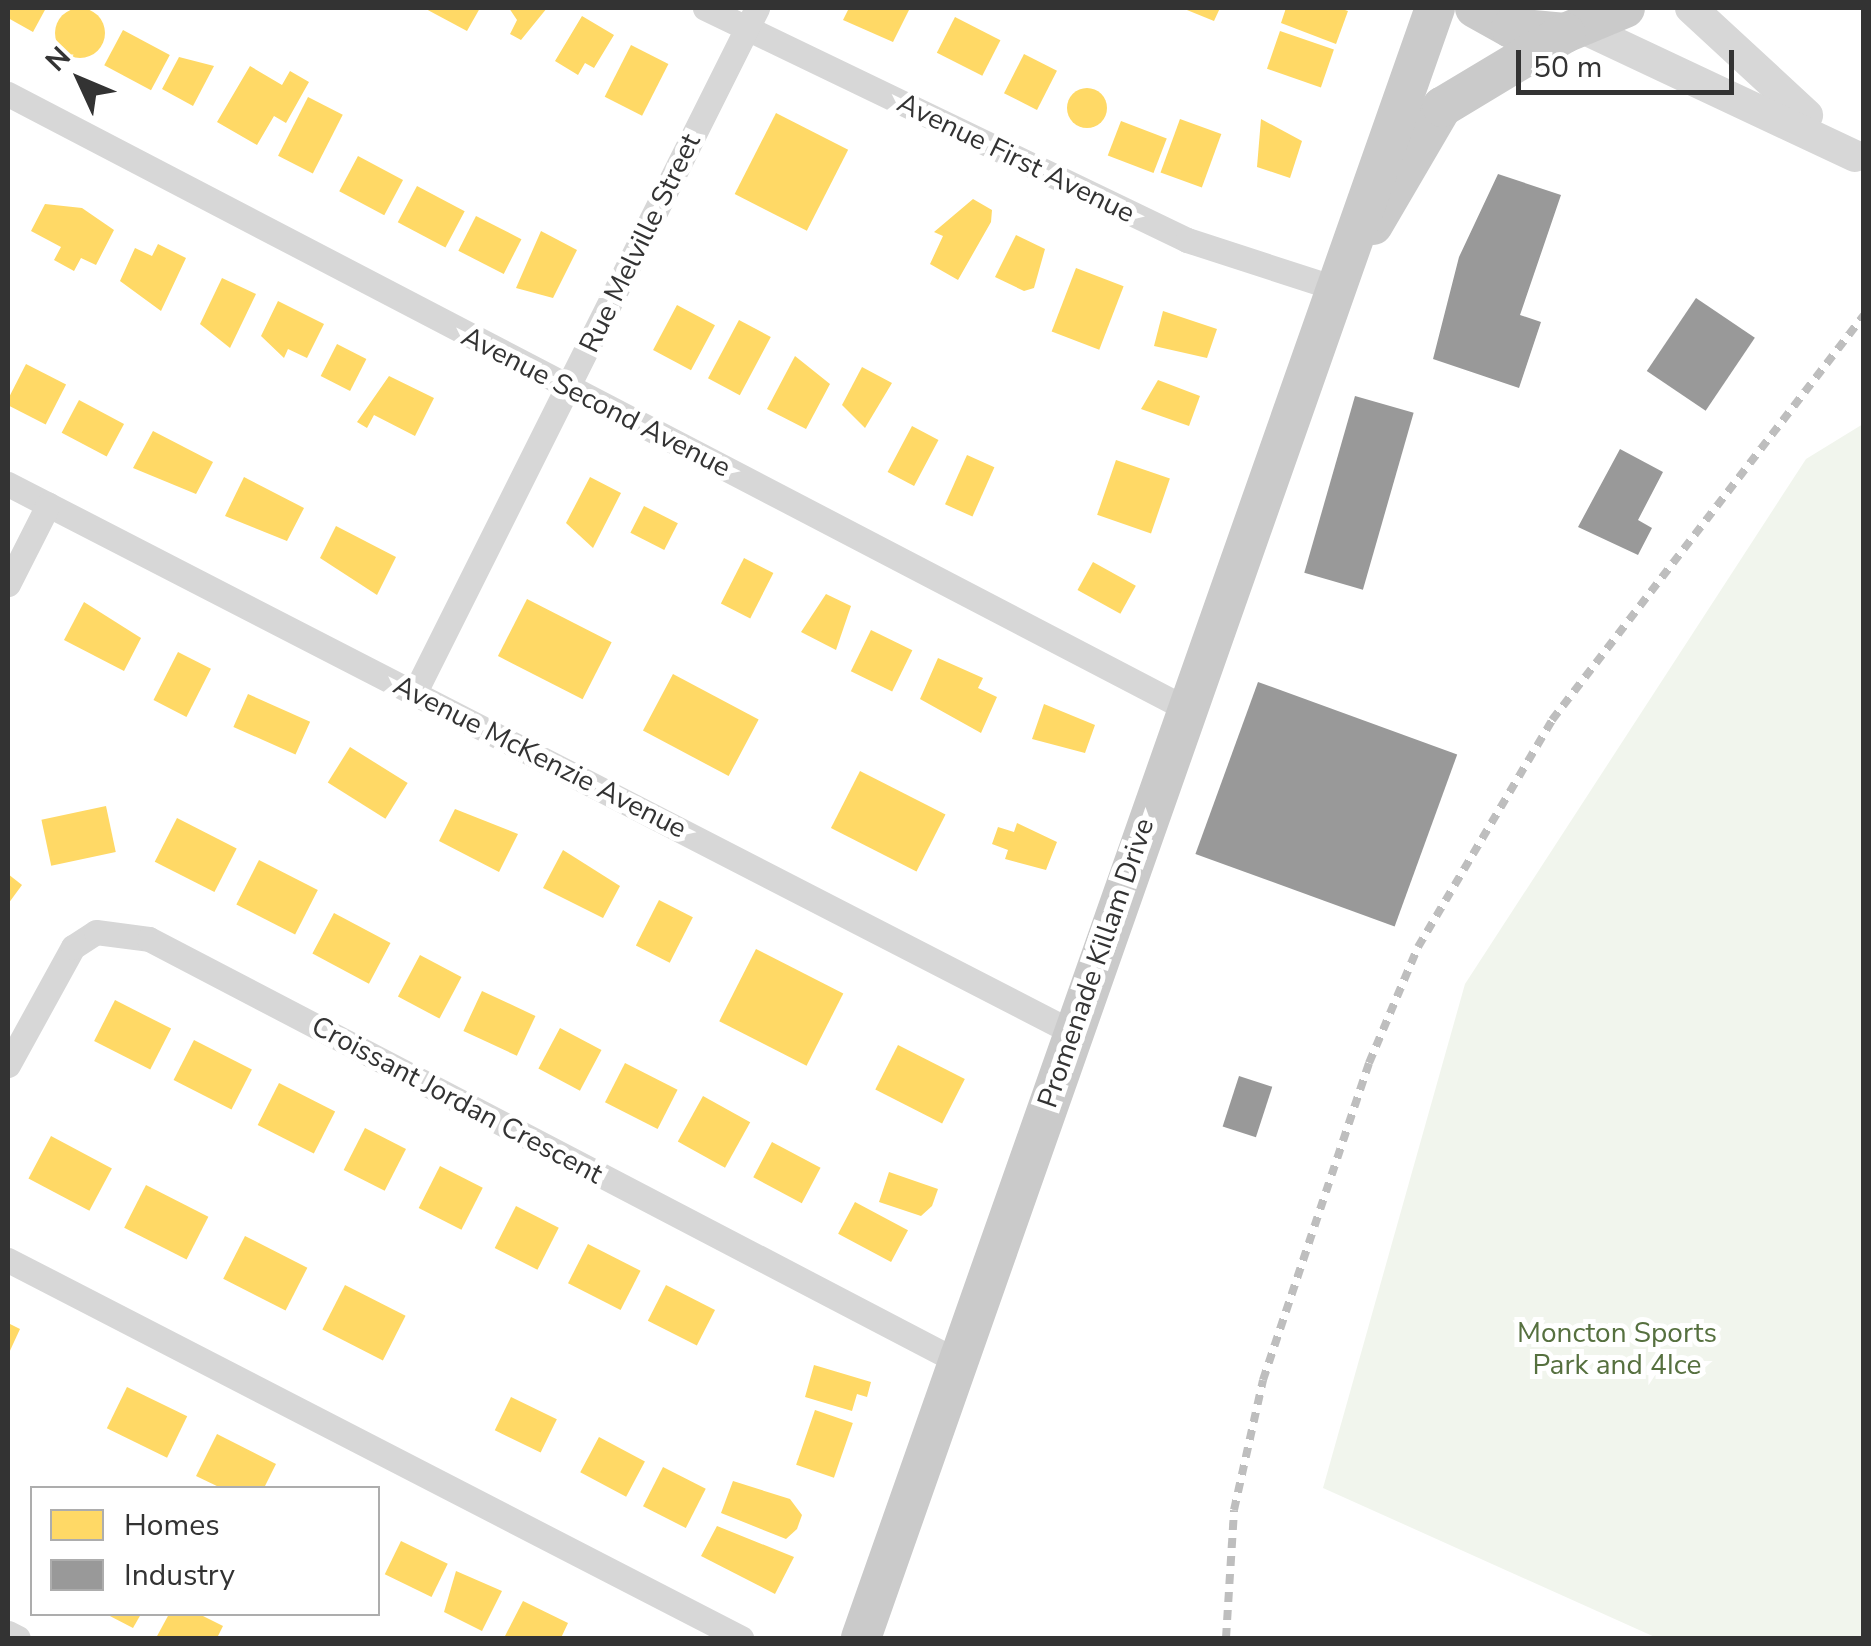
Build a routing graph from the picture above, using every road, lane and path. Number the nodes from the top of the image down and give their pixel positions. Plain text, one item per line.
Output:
1 (704, 8) edge
2 (1435, 8) edge
3 (1475, 8) edge
4 (1625, 8) edge
5 (1691, 8) edge
6 (752, 18) edge
7 (1575, 31) junction
8 (8, 94) edge
9 (1859, 160) edge
10 (1335, 288) junction
11 (568, 388) junction
12 (8, 484) edge
13 (48, 505) junction
14 (8, 584) edge
15 (414, 692) junction
16 (1185, 708) junction
17 (1072, 1032) junction
18 (8, 1064) edge
19 (8, 1260) edge
20 (957, 1360) junction
21 (8, 1633) edge
22 (18, 1638) edge
23 (741, 1638) edge
24 (860, 1638) edge

1 - 6 street, Avenue First Avenue
2 - 10 main road, Promenade Killam Drive
3 - 7 main road
4 - 7 main road, Promenade Killam Drive
5 - 9 street
6 - 10 street, Avenue First Avenue
6 - 11 street, Rue Melville Street
7 - 9 street
7 - 10 main road, Promenade Killam Drive
8 - 11 street, Avenue Second Avenue
10 - 16 main road, Promenade Killam Drive
11 - 15 street, Rue Melville Street
11 - 16 street, Avenue Second Avenue
12 - 13 street, Avenue McKenzie Avenue
13 - 14 street
13 - 15 street, Avenue McKenzie Avenue
15 - 17 street, Avenue McKenzie Avenue
16 - 17 main road, Promenade Killam Drive
17 - 20 main road, Promenade Killam Drive
18 - 20 street, Croissant Jordan Crescent
19 - 23 street
20 - 24 main road, Promenade Killam Drive
21 - 22 street

